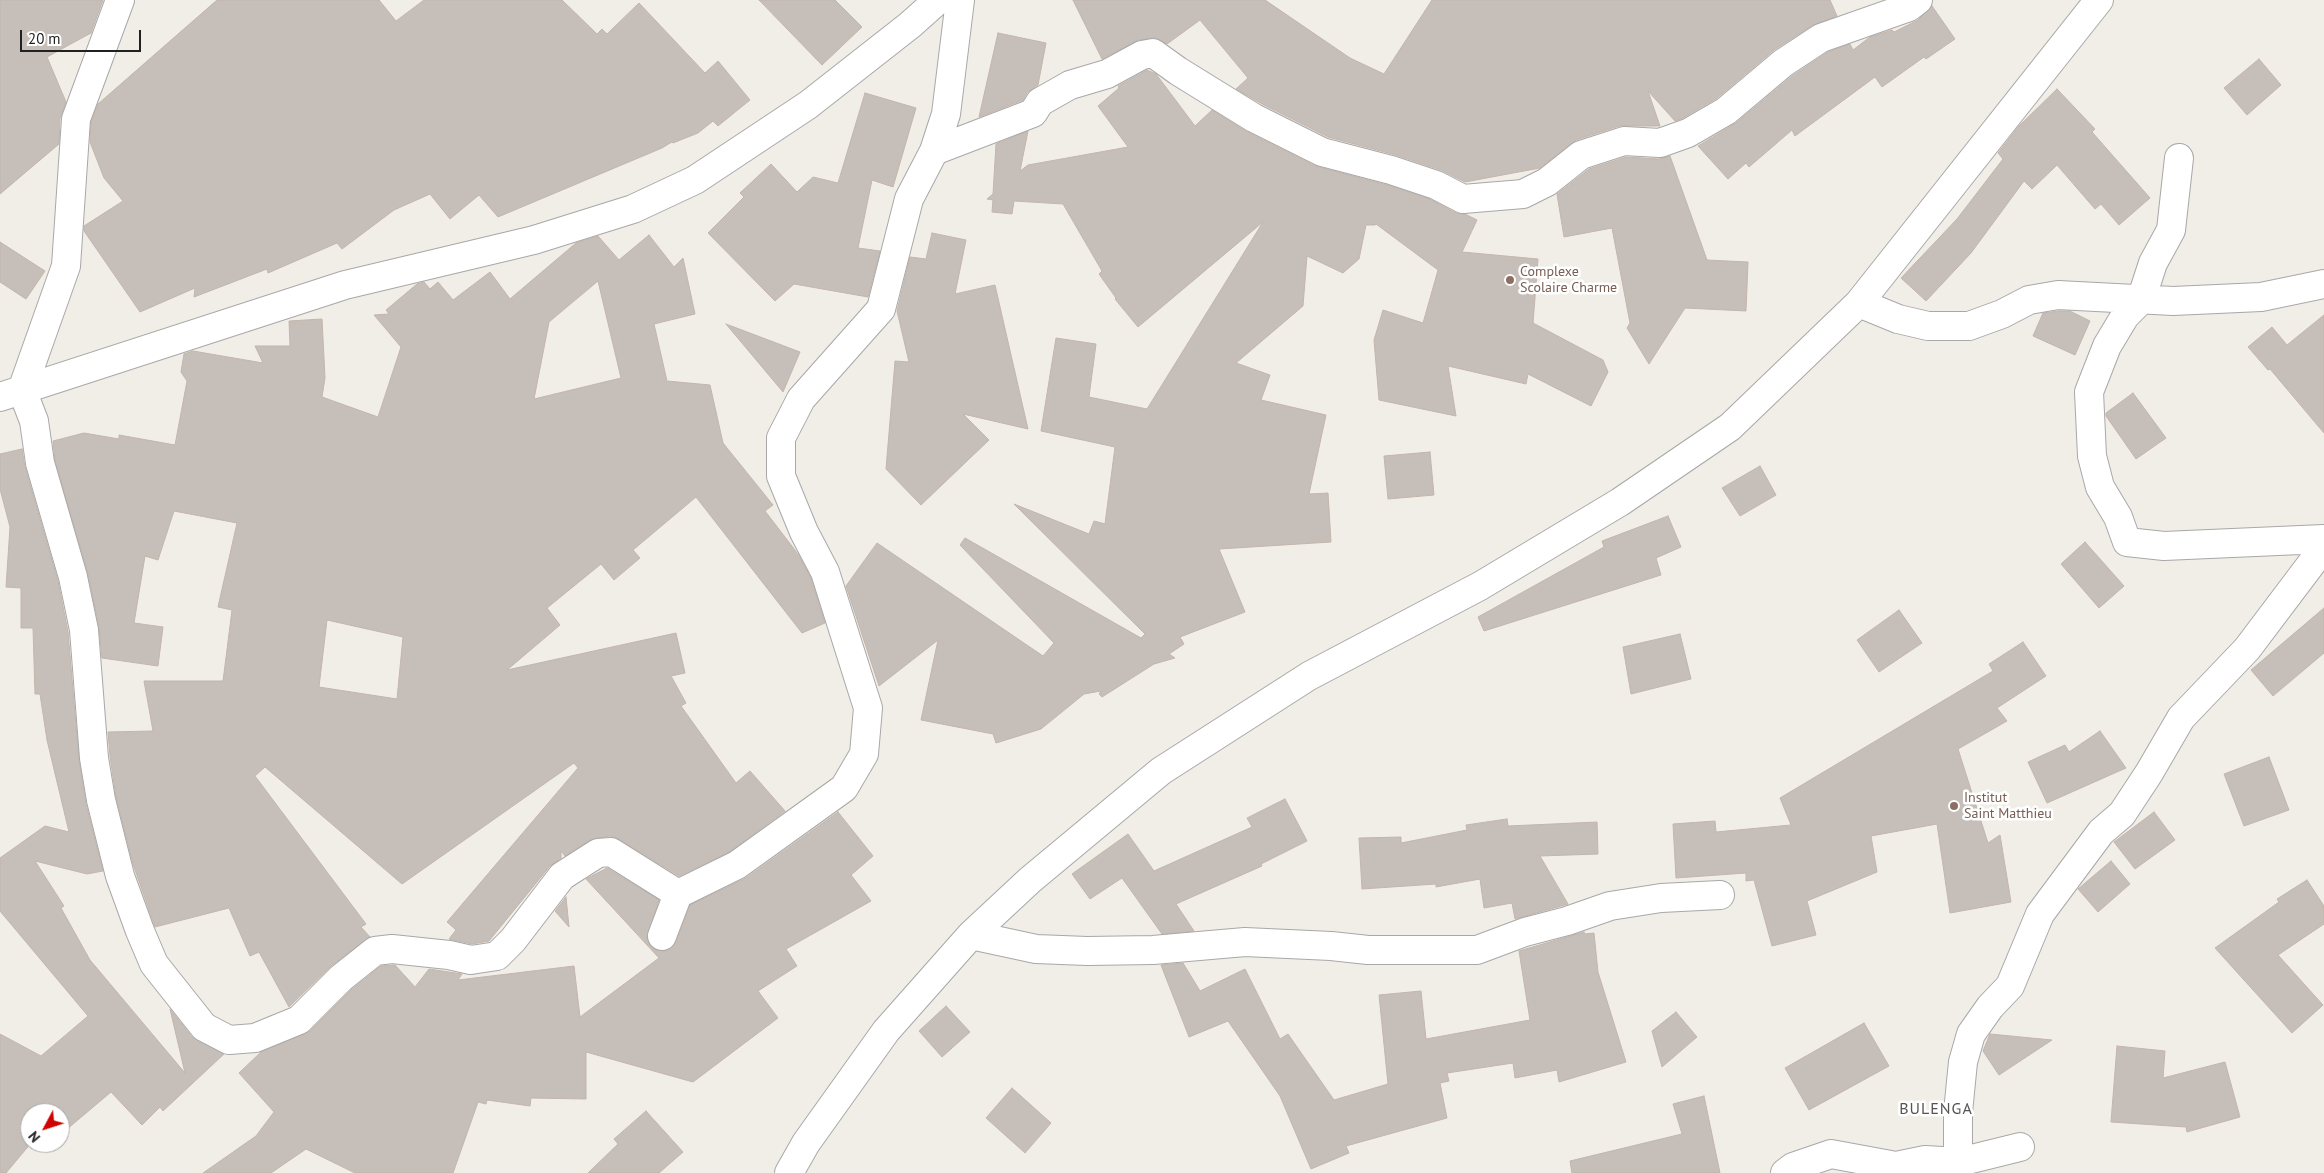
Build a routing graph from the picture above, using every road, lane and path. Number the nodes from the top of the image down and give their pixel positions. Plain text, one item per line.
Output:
1 (120, 0) edge
2 (938, 0) edge
3 (960, 0) edge
4 (1918, 0) edge
5 (2099, 0) edge
6 (934, 151) junction
7 (2179, 158) dead end
8 (2324, 284) edge
9 (2141, 300) junction
10 (1859, 303) junction
11 (11, 393) edge
12 (2324, 539) edge
13 (2324, 547) edge
14 (678, 894) junction
15 (1720, 895) dead end
16 (971, 935) junction
17 (662, 936) dead end
18 (2020, 1147) dead end
19 (1959, 1168) edge
20 (789, 1173) edge
21 (1785, 1173) edge

1 - 11 street
2 - 11 street
3 - 6 street
4 - 6 street
5 - 10 street
6 - 14 street
7 - 9 street
8 - 9 street
9 - 10 street
9 - 12 street
10 - 16 street
11 - 14 street
13 - 19 street
14 - 17 street
15 - 16 street
16 - 20 street
18 - 19 street
19 - 21 street

